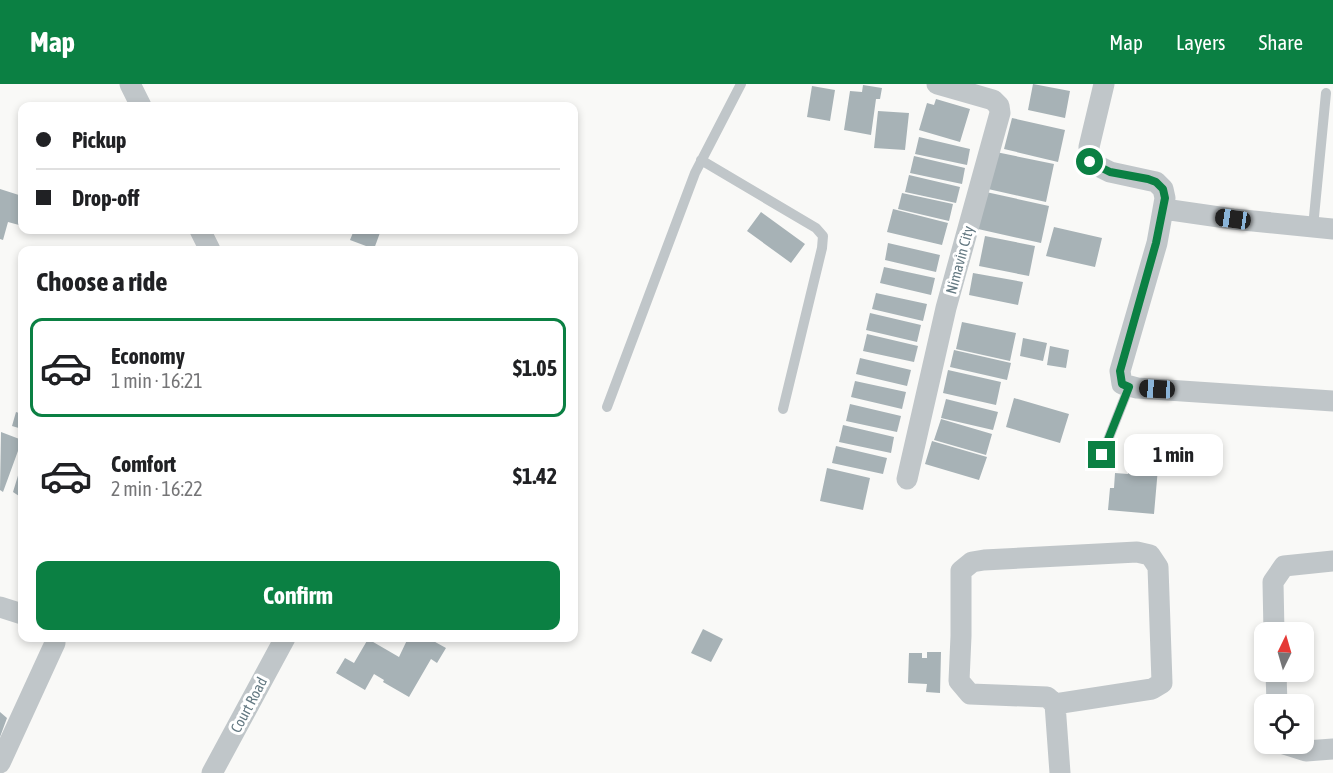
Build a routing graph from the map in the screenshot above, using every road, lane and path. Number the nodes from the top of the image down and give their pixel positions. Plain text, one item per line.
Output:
1 (130, 84) edge
2 (741, 84) edge
3 (937, 84) edge
4 (1104, 84) edge
5 (1326, 93) dead end
6 (139, 102) edge
7 (701, 160) junction
8 (1164, 209) junction
9 (1323, 228) edge
10 (1129, 387) junction
11 (1333, 401) edge
12 (607, 407) dead end
13 (783, 409) dead end
14 (1102, 455) dead end
15 (907, 479) dead end
16 (1333, 561) edge
17 (0, 607) edge
18 (18, 613) edge
19 (1274, 622) edge
20 (55, 642) edge
21 (283, 642) edge
22 (1055, 704) junction
23 (1333, 750) edge
24 (1314, 751) edge
25 (0, 763) edge
26 (212, 773) edge
27 (1060, 773) edge

1 - 6 street
2 - 7 lane
3 - 15 street, Nimavin City
4 - 8 street
5 - 9 lane
7 - 12 lane
7 - 13 lane
8 - 9 street
8 - 10 street
10 - 11 street
10 - 14 lane
16 - 19 street
17 - 18 street
20 - 25 street
21 - 26 street, Court Road
22 - 22 street
22 - 27 street
23 - 24 street

